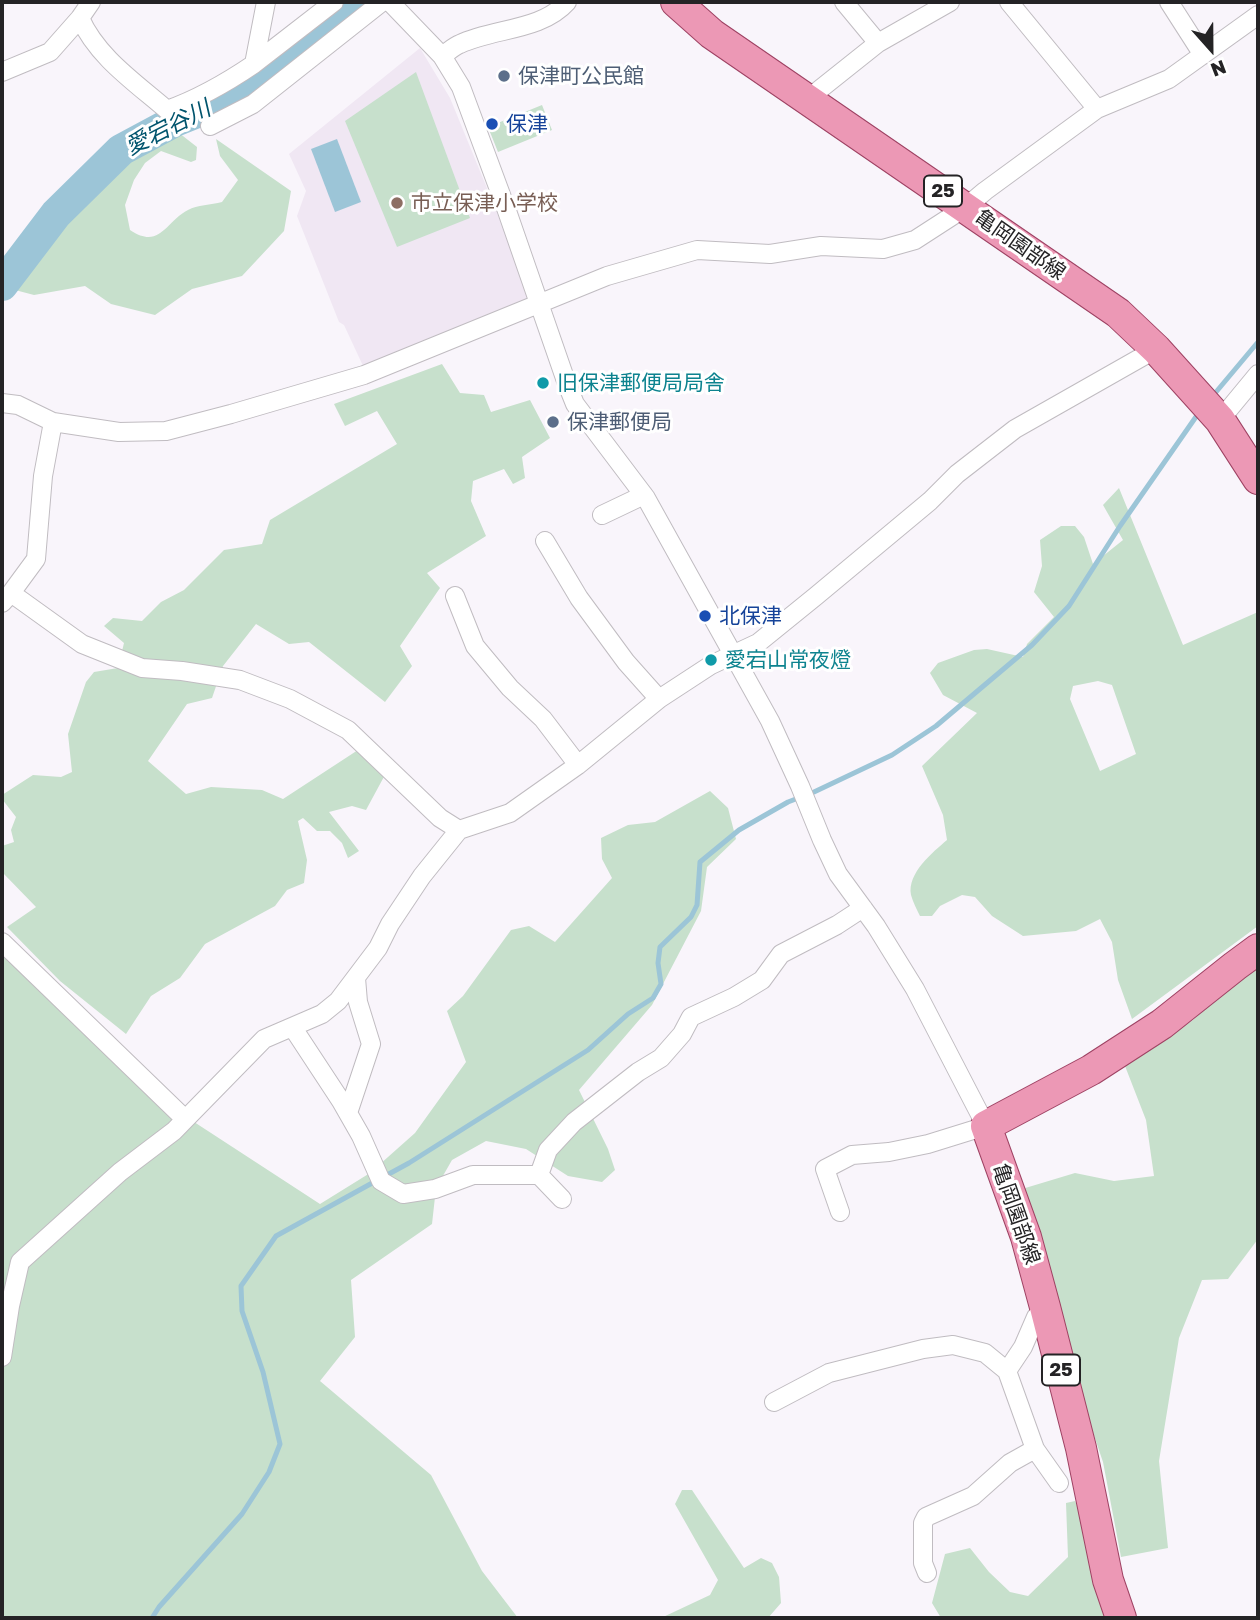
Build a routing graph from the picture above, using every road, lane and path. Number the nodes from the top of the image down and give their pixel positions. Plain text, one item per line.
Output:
1 (91, 2) edge
2 (266, 2) edge
3 (334, 2) edge
4 (382, 2) edge
5 (390, 2) edge
6 (567, 2) edge
7 (676, 2) edge
8 (844, 2) edge
9 (950, 2) edge
10 (1009, 2) edge
11 (1169, 2) edge
12 (1258, 15) edge
13 (80, 18) junction
14 (878, 43) junction
15 (1203, 55) junction
16 (442, 56) junction
17 (254, 64) junction
18 (2, 72) edge
19 (810, 101) junction
20 (1097, 109) junction
21 (210, 125) dead end
22 (966, 207) junction
23 (539, 305) junction
24 (1157, 349) junction
25 (1258, 374) edge
26 (2, 402) edge
27 (1210, 409) junction
28 (53, 422) junction
29 (1258, 479) edge
30 (644, 495) junction
31 (602, 515) dead end
32 (545, 541) dead end
33 (454, 596) dead end
34 (7, 598) edge
35 (734, 655) junction
36 (659, 699) junction
37 (578, 765) junction
38 (459, 830) junction
39 (863, 908) junction
40 (2, 942) edge
41 (1258, 949) edge
42 (356, 978) junction
43 (293, 1028) junction
44 (348, 1113) junction
45 (185, 1119) junction
46 (986, 1126) junction
47 (539, 1175) junction
48 (562, 1199) dead end
49 (840, 1212) dead end
50 (1045, 1307) junction
51 (2, 1357) edge
52 (1007, 1371) junction
53 (774, 1402) dead end
54 (1035, 1449) junction
55 (1059, 1483) dead end
56 (927, 1573) dead end
57 (1121, 1618) edge

1 - 13 street
2 - 17 street
3 - 17 street
4 - 21 street
5 - 16 street
6 - 16 street
7 - 19 main road, 亀岡園部線 / 25
8 - 14 street
9 - 14 street
10 - 20 street
11 - 15 street
12 - 15 street
13 - 17 street
13 - 18 street
14 - 19 street
15 - 20 street
16 - 23 street
19 - 22 main road, 亀岡園部線 / 25
20 - 22 street
22 - 23 street
22 - 24 main road, 亀岡園部線 / 25
23 - 28 street
23 - 30 street
24 - 27 main road, 亀岡園部線 / 25
24 - 35 street
25 - 27 street
26 - 28 street
27 - 29 main road, 亀岡園部線 / 25
28 - 34 street
30 - 31 street
30 - 35 street
32 - 36 street
33 - 37 street
34 - 38 street
35 - 36 street
35 - 39 street
36 - 37 street
37 - 38 street
38 - 42 street
39 - 46 street
39 - 47 street
40 - 45 street
41 - 46 main road
42 - 43 street
42 - 44 street
43 - 44 street
43 - 45 street
44 - 47 street
45 - 51 street
46 - 49 street
46 - 50 main road, 亀岡園部線 / 25
47 - 48 street
50 - 52 street
50 - 57 main road, 亀岡園部線 / 25
52 - 53 street
52 - 54 street
54 - 55 street
54 - 56 street

